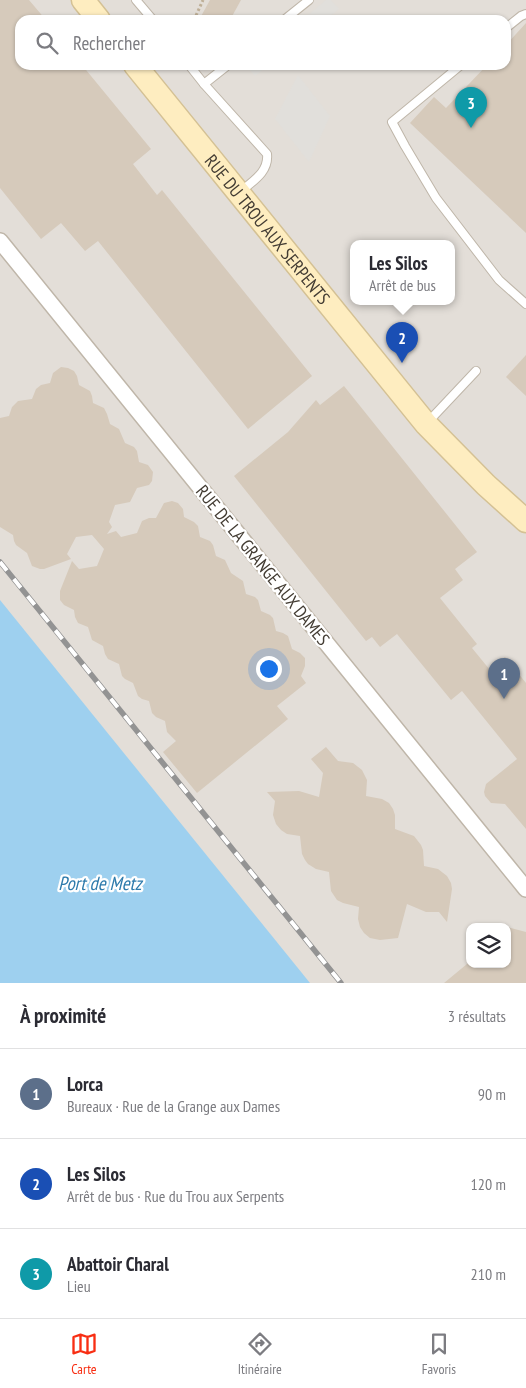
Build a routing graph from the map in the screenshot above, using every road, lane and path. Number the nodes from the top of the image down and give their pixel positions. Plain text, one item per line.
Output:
1 (83, 0) edge
2 (136, 0) edge
3 (203, 0) edge
4 (309, 0) edge
5 (526, 14) edge
6 (95, 15) edge
7 (149, 15) edge
8 (196, 15) edge
9 (290, 15) edge
10 (511, 24) edge
11 (139, 70) edge
12 (193, 70) edge
13 (222, 70) edge
14 (455, 70) edge
15 (204, 84) junction
16 (239, 193) junction
17 (0, 241) edge
18 (526, 304) edge
19 (476, 371) dead end
20 (426, 424) junction
21 (521, 513) edge
22 (526, 889) edge

1 - 6 street
2 - 7 lane
3 - 8 path
4 - 9 lane
5 - 10 lane
11 - 16 street, RUE DU TROU AUX SERPENTS
12 - 15 lane
13 - 15 lane
14 - 18 lane
15 - 16 lane
16 - 20 street, RUE DU TROU AUX SERPENTS
17 - 22 street, RUE DE LA GRANGE AUX DAMES
19 - 20 lane
20 - 21 street, RUE DU TROU AUX SERPENTS

